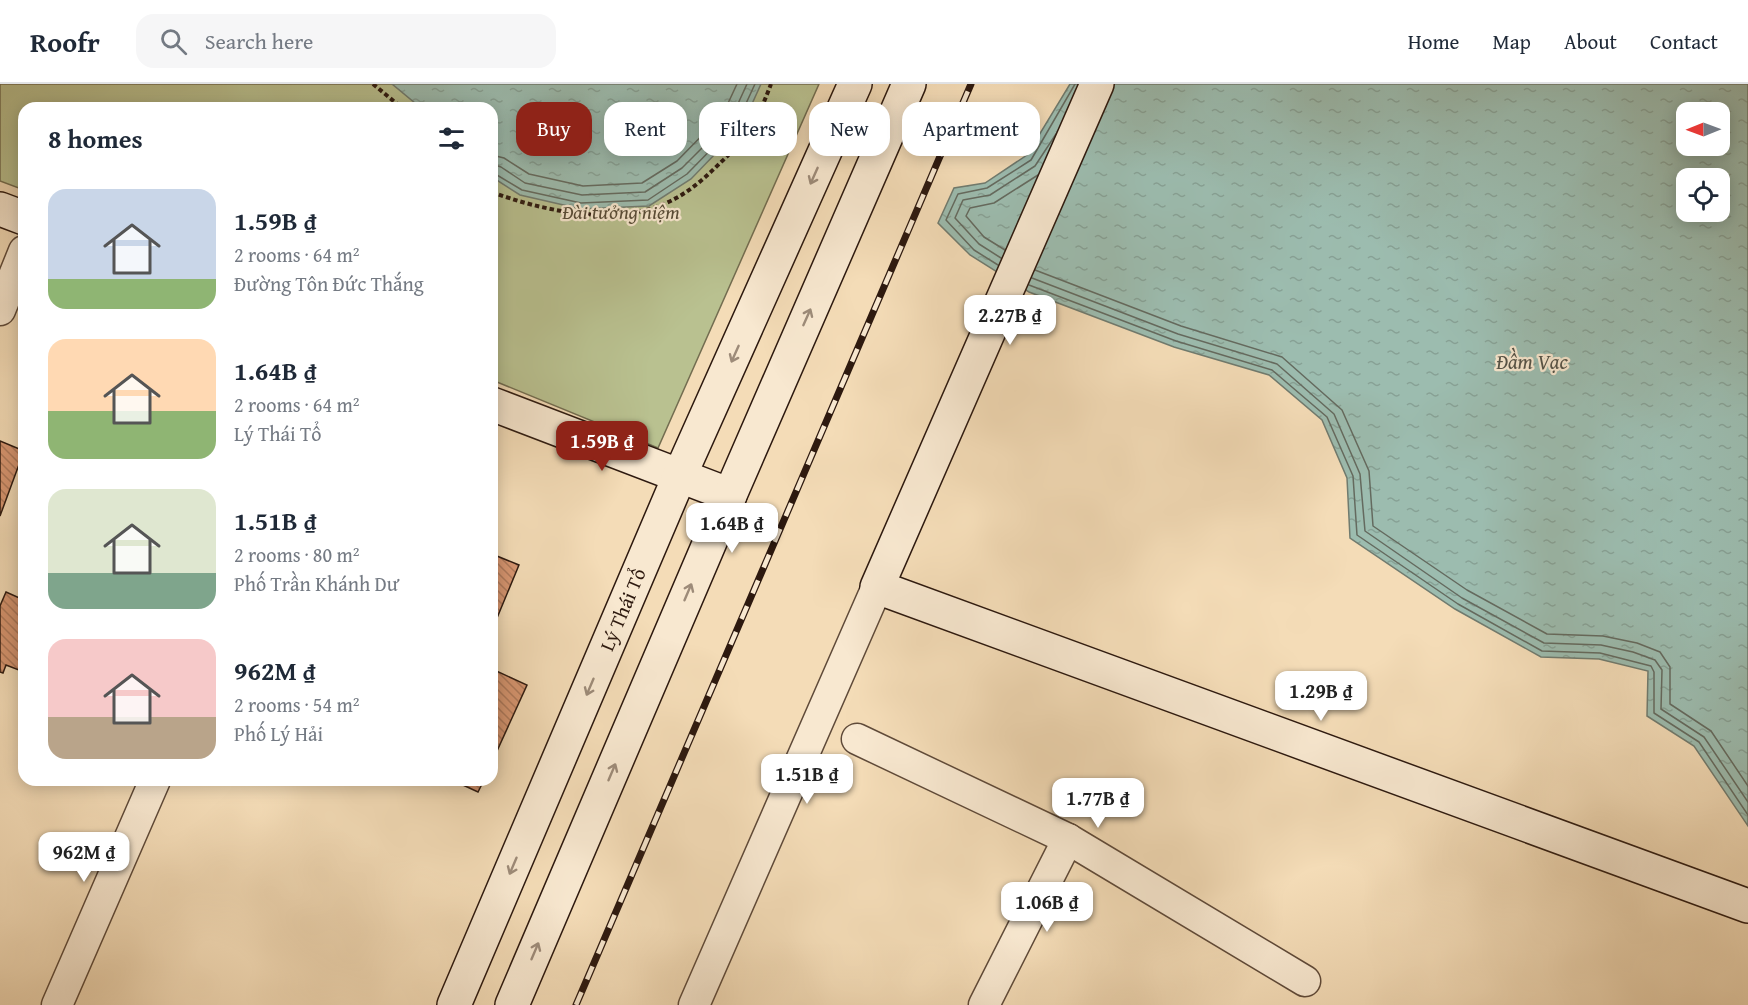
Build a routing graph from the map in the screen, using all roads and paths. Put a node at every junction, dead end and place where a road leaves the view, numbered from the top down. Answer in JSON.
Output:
{"nodes":[{"id":1,"x":373,"y":84,"type":"edge"},
{"id":2,"x":771,"y":84,"type":"edge"},
{"id":3,"x":855,"y":84,"type":"edge"},
{"id":4,"x":909,"y":84,"type":"edge"},
{"id":5,"x":1097,"y":84,"type":"edge"},
{"id":6,"x":395,"y":102,"type":"edge"},
{"id":7,"x":498,"y":194,"type":"edge"},
{"id":8,"x":0,"y":209,"type":"edge"},
{"id":9,"x":18,"y":216,"type":"edge"},
{"id":10,"x":18,"y":266,"type":"edge"},
{"id":11,"x":0,"y":310,"type":"edge"},
{"id":12,"x":498,"y":406,"type":"edge"},
{"id":13,"x":680,"y":475,"type":"junction"},
{"id":14,"x":730,"y":495,"type":"junction"},
{"id":15,"x":877,"y":587,"type":"junction"},
{"id":16,"x":857,"y":739,"type":"dead end"},
{"id":17,"x":151,"y":786,"type":"edge"},
{"id":18,"x":1068,"y":839,"type":"junction"},
{"id":19,"x":1748,"y":906,"type":"edge"},
{"id":20,"x":1305,"y":981,"type":"dead end"},
{"id":21,"x":57,"y":1005,"type":"edge"},
{"id":22,"x":454,"y":1005,"type":"edge"},
{"id":23,"x":512,"y":1005,"type":"edge"},
{"id":24,"x":694,"y":1005,"type":"edge"},
{"id":25,"x":984,"y":1005,"type":"edge"}],
"edges":[{"from":1,"to":6,"type":"path"},
{"from":2,"to":7,"type":"path"},
{"from":3,"to":13,"type":"main road","name":"Lý Thái Tổ","one_way":true},
{"from":14,"to":4,"type":"main road","one_way":true},
{"from":5,"to":15,"type":"main road"},
{"from":8,"to":9,"type":"main road"},
{"from":10,"to":11,"type":"street"},
{"from":12,"to":13,"type":"main road"},
{"from":13,"to":14,"type":"main road"},
{"from":13,"to":22,"type":"main road","name":"Lý Thái Tổ","one_way":true},
{"from":23,"to":14,"type":"main road","one_way":true},
{"from":15,"to":19,"type":"main road"},
{"from":15,"to":24,"type":"street"},
{"from":16,"to":18,"type":"street"},
{"from":17,"to":21,"type":"street"},
{"from":18,"to":20,"type":"street"},
{"from":18,"to":25,"type":"street"}]}
